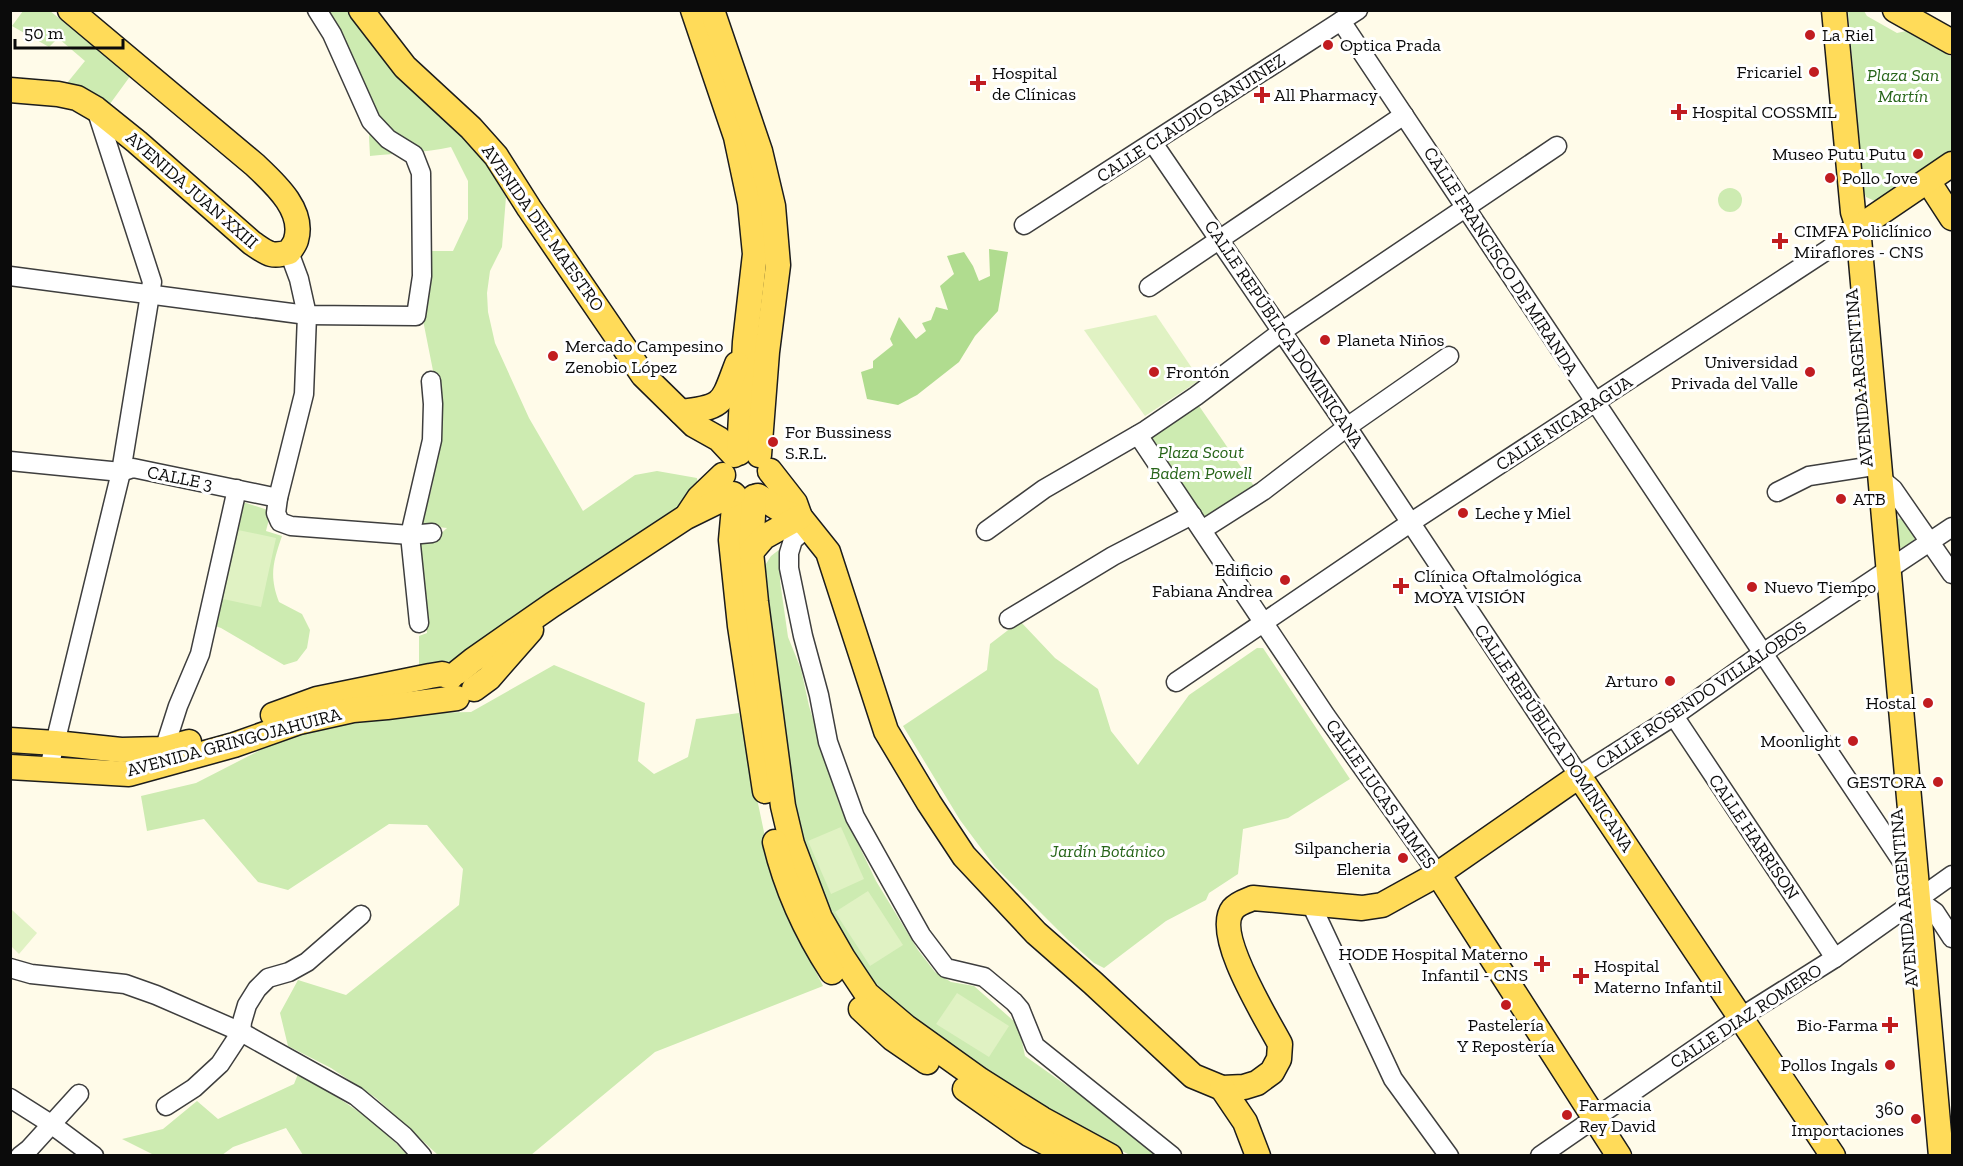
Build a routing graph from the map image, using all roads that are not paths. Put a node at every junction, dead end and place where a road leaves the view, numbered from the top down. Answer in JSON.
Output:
{"nodes":[{"id":1,"x":70,"y":10,"type":"edge"},
{"id":2,"x":317,"y":10,"type":"edge"},
{"id":3,"x":361,"y":10,"type":"edge"},
{"id":4,"x":693,"y":10,"type":"edge"},
{"id":5,"x":712,"y":10,"type":"edge"},
{"id":6,"x":1358,"y":10,"type":"edge"},
{"id":7,"x":1834,"y":10,"type":"edge"},
{"id":8,"x":1895,"y":10,"type":"edge"},
{"id":9,"x":1341,"y":21,"type":"junction"},
{"id":10,"x":1953,"y":42,"type":"edge"},
{"id":11,"x":10,"y":90,"type":"edge"},
{"id":12,"x":96,"y":109,"type":"junction"},
{"id":13,"x":1404,"y":115,"type":"junction"},
{"id":14,"x":1153,"y":143,"type":"junction"},
{"id":15,"x":1557,"y":146,"type":"dead end"},
{"id":16,"x":1953,"y":164,"type":"edge"},
{"id":17,"x":1928,"y":181,"type":"junction"},
{"id":18,"x":1466,"y":207,"type":"junction"},
{"id":19,"x":1953,"y":218,"type":"edge"},
{"id":20,"x":1024,"y":225,"type":"dead end"},
{"id":21,"x":1852,"y":225,"type":"junction"},
{"id":22,"x":1219,"y":239,"type":"junction"},
{"id":23,"x":288,"y":252,"type":"junction"},
{"id":24,"x":10,"y":276,"type":"edge"},
{"id":25,"x":1149,"y":287,"type":"dead end"},
{"id":26,"x":150,"y":295,"type":"junction"},
{"id":27,"x":307,"y":315,"type":"junction"},
{"id":28,"x":1281,"y":332,"type":"junction"},
{"id":29,"x":746,"y":342,"type":"junction"},
{"id":30,"x":1449,"y":356,"type":"dead end"},
{"id":31,"x":431,"y":381,"type":"dead end"},
{"id":32,"x":1594,"y":403,"type":"junction"},
{"id":33,"x":688,"y":418,"type":"junction"},
{"id":34,"x":1347,"y":427,"type":"junction"},
{"id":35,"x":1138,"y":435,"type":"junction"},
{"id":36,"x":10,"y":460,"type":"edge"},
{"id":37,"x":121,"y":472,"type":"junction"},
{"id":38,"x":1874,"y":473,"type":"junction"},
{"id":39,"x":743,"y":476,"type":"junction"},
{"id":40,"x":237,"y":489,"type":"junction"},
{"id":41,"x":1777,"y":492,"type":"dead end"},
{"id":42,"x":278,"y":498,"type":"junction"},
{"id":43,"x":1192,"y":515,"type":"junction"},
{"id":44,"x":686,"y":518,"type":"junction"},
{"id":45,"x":804,"y":522,"type":"junction"},
{"id":46,"x":1410,"y":523,"type":"junction"},
{"id":47,"x":1953,"y":527,"type":"edge"},
{"id":48,"x":1202,"y":530,"type":"junction"},
{"id":49,"x":986,"y":531,"type":"dead end"},
{"id":50,"x":432,"y":533,"type":"dead end"},
{"id":51,"x":410,"y":535,"type":"junction"},
{"id":52,"x":1931,"y":541,"type":"junction"},
{"id":53,"x":741,"y":546,"type":"junction"},
{"id":54,"x":1882,"y":573,"type":"junction"},
{"id":55,"x":1953,"y":574,"type":"edge"},
{"id":56,"x":1009,"y":619,"type":"dead end"},
{"id":57,"x":1265,"y":622,"type":"junction"},
{"id":58,"x":419,"y":623,"type":"dead end"},
{"id":59,"x":1762,"y":653,"type":"junction"},
{"id":60,"x":1176,"y":681,"type":"dead end"},
{"id":61,"x":1674,"y":716,"type":"junction"},
{"id":62,"x":10,"y":740,"type":"edge"},
{"id":63,"x":55,"y":742,"type":"junction"},
{"id":64,"x":162,"y":758,"type":"junction"},
{"id":65,"x":10,"y":766,"type":"edge"},
{"id":66,"x":49,"y":768,"type":"junction"},
{"id":67,"x":1579,"y":776,"type":"junction"},
{"id":68,"x":1908,"y":859,"type":"junction"},
{"id":69,"x":1438,"y":874,"type":"junction"},
{"id":70,"x":1953,"y":875,"type":"edge"},
{"id":71,"x":1311,"y":904,"type":"junction"},
{"id":72,"x":1912,"y":905,"type":"junction"},
{"id":73,"x":361,"y":915,"type":"dead end"},
{"id":74,"x":1953,"y":938,"type":"edge"},
{"id":75,"x":1834,"y":958,"type":"junction"},
{"id":76,"x":10,"y":968,"type":"edge"},
{"id":77,"x":1741,"y":1017,"type":"junction"},
{"id":78,"x":1271,"y":1026,"type":"junction"},
{"id":79,"x":241,"y":1032,"type":"junction"},
{"id":80,"x":1173,"y":1057,"type":"junction"},
{"id":81,"x":1257,"y":1083,"type":"junction"},
{"id":82,"x":1222,"y":1088,"type":"junction"},
{"id":83,"x":80,"y":1094,"type":"dead end"},
{"id":84,"x":1929,"y":1095,"type":"junction"},
{"id":85,"x":10,"y":1098,"type":"edge"},
{"id":86,"x":166,"y":1106,"type":"dead end"},
{"id":87,"x":1594,"y":1118,"type":"junction"},
{"id":88,"x":1245,"y":1122,"type":"junction"},
{"id":89,"x":51,"y":1124,"type":"junction"},
{"id":90,"x":20,"y":1155,"type":"edge"},
{"id":91,"x":94,"y":1155,"type":"edge"},
{"id":92,"x":422,"y":1155,"type":"edge"},
{"id":93,"x":1072,"y":1155,"type":"edge"},
{"id":94,"x":1110,"y":1155,"type":"edge"},
{"id":95,"x":1172,"y":1155,"type":"edge"},
{"id":96,"x":1258,"y":1155,"type":"edge"},
{"id":97,"x":1449,"y":1155,"type":"edge"},
{"id":98,"x":1540,"y":1155,"type":"edge"},
{"id":99,"x":1619,"y":1155,"type":"edge"},
{"id":100,"x":1833,"y":1155,"type":"edge"},
{"id":101,"x":1927,"y":1155,"type":"edge"},
{"id":102,"x":1941,"y":1155,"type":"edge"}],
"edges":[{"from":1,"to":23,"type":"main road"},
{"from":2,"to":27,"type":"street"},
{"from":3,"to":33,"type":"main road","name":"AVENIDA DEL MAESTRO"},
{"from":4,"to":29,"type":"main road"},
{"from":5,"to":39,"type":"main road"},
{"from":6,"to":9,"type":"street","name":"CALLE CLAUDIO SANJINEZ"},
{"from":7,"to":21,"type":"main road","name":"AVENIDA ARGENTINA"},
{"from":8,"to":10,"type":"main road"},
{"from":9,"to":13,"type":"street","name":"CALLE FRANCISCO DE MIRANDA"},
{"from":9,"to":14,"type":"street","name":"CALLE CLAUDIO SANJINEZ"},
{"from":11,"to":12,"type":"main road","name":"AVENIDA JUAN XXIII"},
{"from":12,"to":23,"type":"main road","name":"AVENIDA JUAN XXIII"},
{"from":12,"to":26,"type":"street"},
{"from":13,"to":18,"type":"street","name":"CALLE FRANCISCO DE MIRANDA"},
{"from":13,"to":22,"type":"street"},
{"from":14,"to":20,"type":"street","name":"CALLE CLAUDIO SANJINEZ"},
{"from":14,"to":22,"type":"street","name":"CALLE REPÚBLICA DOMINICANA"},
{"from":15,"to":18,"type":"street"},
{"from":16,"to":17,"type":"main road","name":"CALLE NICARAGUA"},
{"from":17,"to":19,"type":"main road"},
{"from":17,"to":21,"type":"main road","name":"CALLE NICARAGUA"},
{"from":18,"to":28,"type":"street"},
{"from":18,"to":32,"type":"street","name":"CALLE FRANCISCO DE MIRANDA"},
{"from":21,"to":32,"type":"street","name":"CALLE NICARAGUA"},
{"from":21,"to":38,"type":"main road","name":"AVENIDA ARGENTINA"},
{"from":22,"to":25,"type":"street"},
{"from":22,"to":28,"type":"street","name":"CALLE REPÚBLICA DOMINICANA"},
{"from":23,"to":27,"type":"street"},
{"from":24,"to":26,"type":"street"},
{"from":26,"to":27,"type":"street"},
{"from":26,"to":37,"type":"street"},
{"from":27,"to":42,"type":"street"},
{"from":28,"to":34,"type":"street","name":"CALLE REPÚBLICA DOMINICANA"},
{"from":28,"to":35,"type":"street"},
{"from":29,"to":33,"type":"main road"},
{"from":29,"to":39,"type":"main road"},
{"from":30,"to":34,"type":"street"},
{"from":31,"to":51,"type":"street"},
{"from":32,"to":46,"type":"street","name":"CALLE NICARAGUA"},
{"from":32,"to":59,"type":"street","name":"CALLE FRANCISCO DE MIRANDA"},
{"from":33,"to":39,"type":"main road","name":"AVENIDA DEL MAESTRO"},
{"from":34,"to":46,"type":"street","name":"CALLE REPÚBLICA DOMINICANA"},
{"from":34,"to":48,"type":"street"},
{"from":35,"to":43,"type":"street","name":"CALLE LUCAS JAIMES"},
{"from":35,"to":49,"type":"street"},
{"from":36,"to":37,"type":"street","name":"CALLE 3"},
{"from":37,"to":40,"type":"street","name":"CALLE 3"},
{"from":37,"to":63,"type":"street"},
{"from":38,"to":41,"type":"street"},
{"from":38,"to":52,"type":"street"},
{"from":38,"to":54,"type":"main road","name":"AVENIDA ARGENTINA"},
{"from":39,"to":44,"type":"main road","name":"AVENIDA GRINGOJAHUIRA"},
{"from":39,"to":45,"type":"main road"},
{"from":39,"to":53,"type":"main road"},
{"from":40,"to":42,"type":"street","name":"CALLE 3"},
{"from":40,"to":64,"type":"street"},
{"from":42,"to":51,"type":"street"},
{"from":43,"to":48,"type":"street","name":"CALLE LUCAS JAIMES"},
{"from":43,"to":56,"type":"street"},
{"from":44,"to":53,"type":"main road"},
{"from":44,"to":64,"type":"main road","name":"AVENIDA GRINGOJAHUIRA"},
{"from":45,"to":53,"type":"main road"},
{"from":45,"to":80,"type":"main road"},
{"from":45,"to":95,"type":"street"},
{"from":46,"to":57,"type":"street","name":"CALLE NICARAGUA"},
{"from":46,"to":67,"type":"street","name":"CALLE REPÚBLICA DOMINICANA"},
{"from":47,"to":52,"type":"street","name":"CALLE ROSENDO VILLALOBOS"},
{"from":48,"to":57,"type":"street","name":"CALLE LUCAS JAIMES"},
{"from":50,"to":51,"type":"street"},
{"from":51,"to":58,"type":"street"},
{"from":52,"to":54,"type":"street","name":"CALLE ROSENDO VILLALOBOS"},
{"from":52,"to":55,"type":"street"},
{"from":53,"to":93,"type":"main road"},
{"from":53,"to":94,"type":"main road"},
{"from":54,"to":59,"type":"street","name":"CALLE ROSENDO VILLALOBOS"},
{"from":54,"to":68,"type":"main road","name":"AVENIDA ARGENTINA"},
{"from":57,"to":60,"type":"street","name":"CALLE NICARAGUA"},
{"from":57,"to":69,"type":"street","name":"CALLE LUCAS JAIMES"},
{"from":59,"to":61,"type":"street","name":"CALLE ROSENDO VILLALOBOS"},
{"from":59,"to":68,"type":"street","name":"CALLE FRANCISCO DE MIRANDA"},
{"from":61,"to":67,"type":"street","name":"CALLE ROSENDO VILLALOBOS"},
{"from":61,"to":75,"type":"street","name":"CALLE HARRISON"},
{"from":62,"to":63,"type":"main road","name":"AVENIDA GRINGOJAHUIRA"},
{"from":63,"to":64,"type":"main road","name":"AVENIDA GRINGOJAHUIRA"},
{"from":63,"to":66,"type":"street"},
{"from":64,"to":66,"type":"main road","name":"AVENIDA GRINGOJAHUIRA"},
{"from":65,"to":66,"type":"main road","name":"AVENIDA GRINGOJAHUIRA"},
{"from":67,"to":69,"type":"main road","name":"CALLE ROSENDO VILLALOBOS"},
{"from":67,"to":77,"type":"main road","name":"CALLE REPÚBLICA DOMINICANA"},
{"from":68,"to":72,"type":"main road","name":"AVENIDA ARGENTINA"},
{"from":69,"to":71,"type":"main road","name":"CALLE ROSENDO VILLALOBOS"},
{"from":69,"to":87,"type":"main road","name":"CALLE LUCAS JAIMES"},
{"from":70,"to":72,"type":"street","name":"CALLE DIAZ ROMERO"},
{"from":71,"to":78,"type":"main road","name":"CALLE ROSENDO VILLALOBOS"},
{"from":71,"to":97,"type":"street"},
{"from":72,"to":74,"type":"street"},
{"from":72,"to":75,"type":"street","name":"CALLE DIAZ ROMERO"},
{"from":72,"to":84,"type":"main road","name":"AVENIDA ARGENTINA"},
{"from":73,"to":79,"type":"street"},
{"from":75,"to":77,"type":"street","name":"CALLE DIAZ ROMERO"},
{"from":76,"to":79,"type":"street"},
{"from":77,"to":87,"type":"street","name":"CALLE DIAZ ROMERO"},
{"from":77,"to":100,"type":"main road","name":"CALLE REPÚBLICA DOMINICANA"},
{"from":78,"to":80,"type":"main road"},
{"from":78,"to":81,"type":"main road","name":"CALLE ROSENDO VILLALOBOS"},
{"from":79,"to":86,"type":"street"},
{"from":79,"to":92,"type":"street"},
{"from":80,"to":82,"type":"main road"},
{"from":81,"to":82,"type":"main road"},
{"from":81,"to":88,"type":"main road"},
{"from":82,"to":88,"type":"main road"},
{"from":83,"to":89,"type":"street"},
{"from":84,"to":101,"type":"main road","name":"AVENIDA ARGENTINA"},
{"from":84,"to":102,"type":"main road","name":"AVENIDA ARGENTINA"},
{"from":85,"to":89,"type":"street"},
{"from":87,"to":98,"type":"street","name":"CALLE DIAZ ROMERO"},
{"from":87,"to":99,"type":"main road","name":"CALLE LUCAS JAIMES"},
{"from":88,"to":96,"type":"main road"},
{"from":89,"to":90,"type":"street"},
{"from":89,"to":91,"type":"street"}]}
